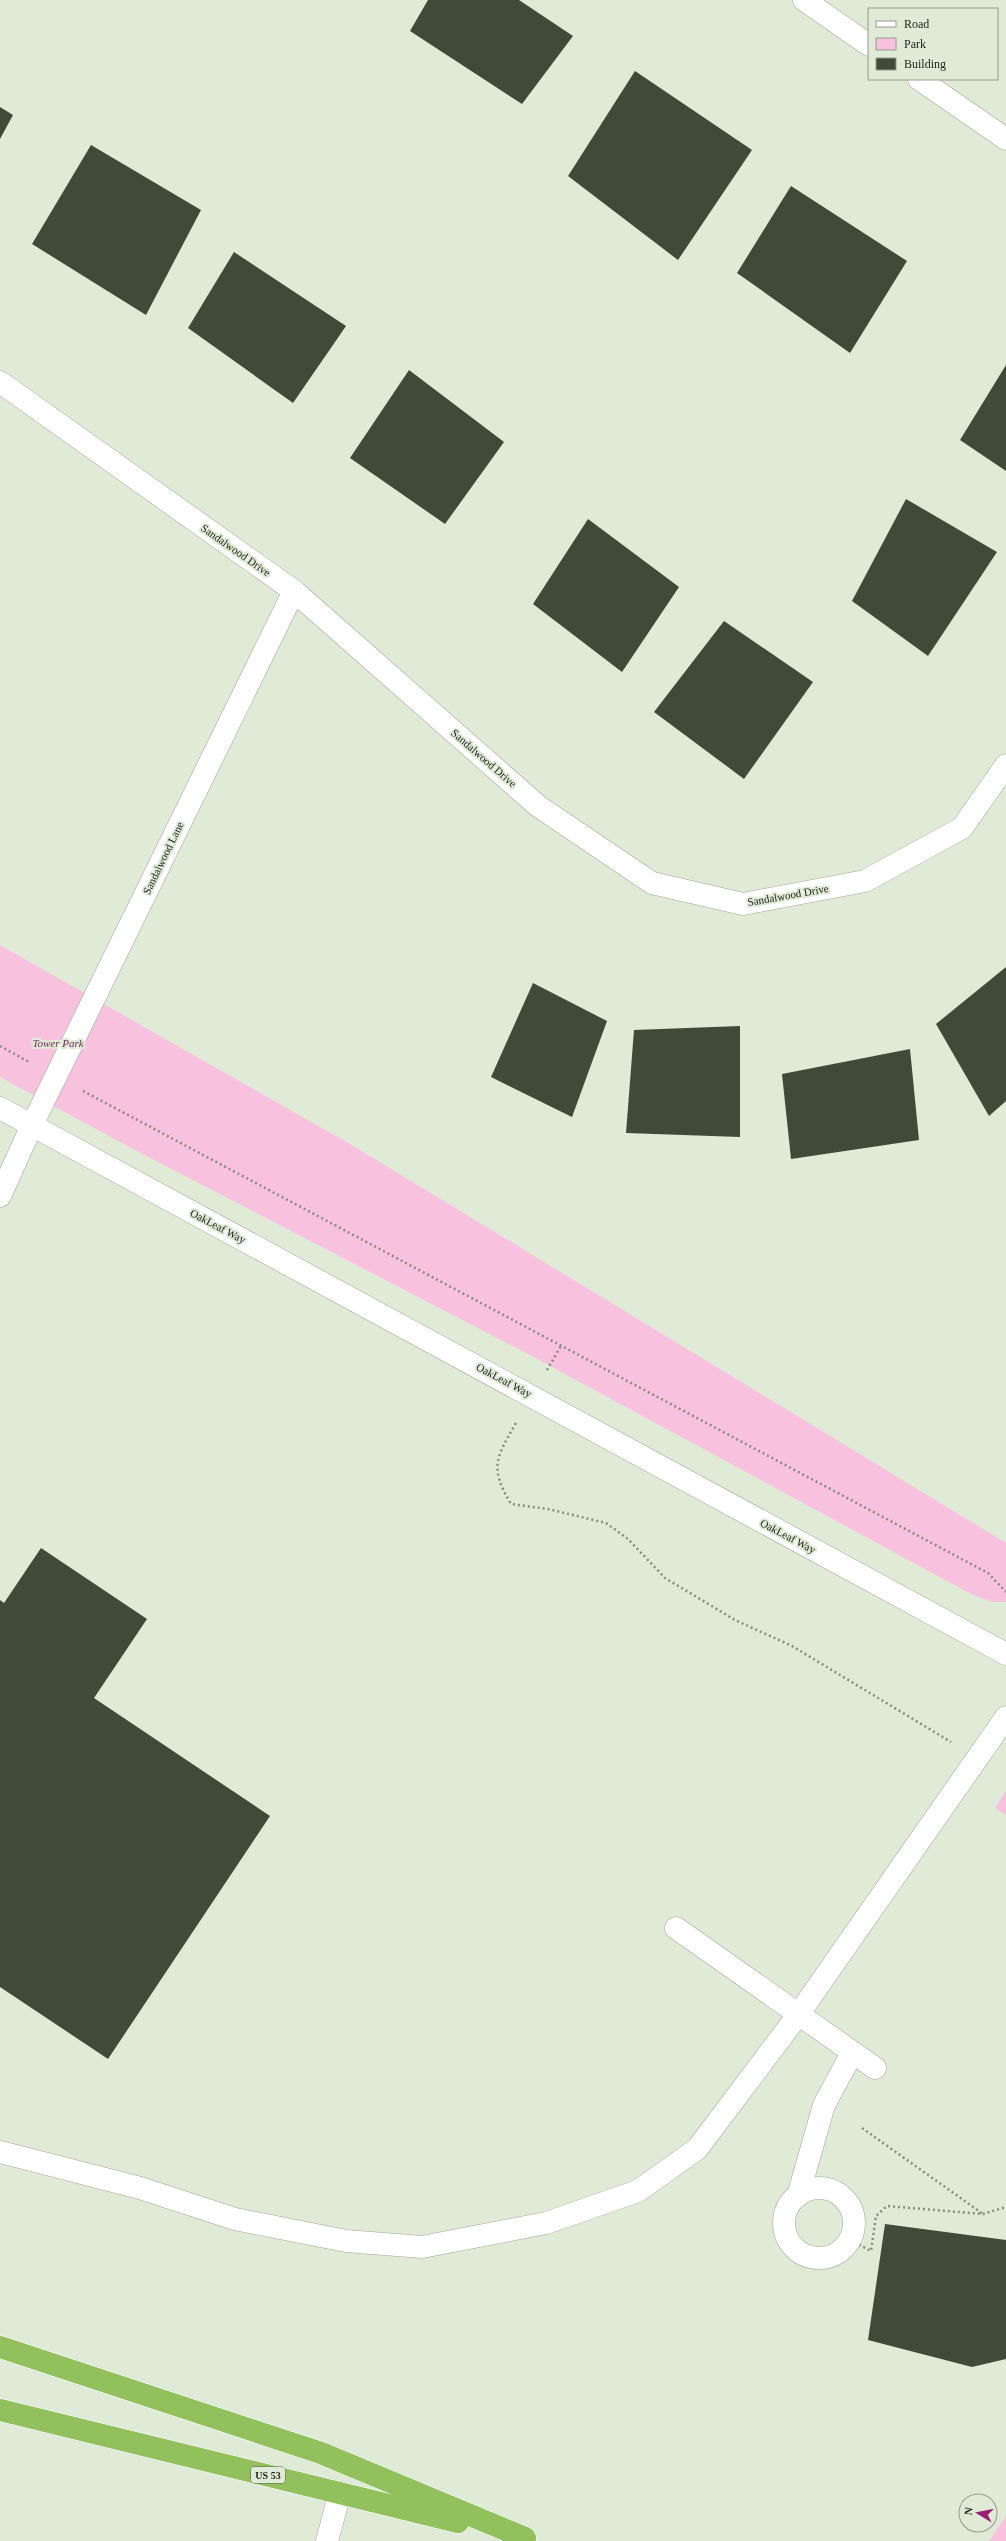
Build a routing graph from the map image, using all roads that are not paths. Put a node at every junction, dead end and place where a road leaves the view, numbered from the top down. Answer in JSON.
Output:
{"nodes":[{"id":1,"x":804,"y":0,"type":"edge"},
{"id":2,"x":868,"y":44,"type":"edge"},
{"id":3,"x":920,"y":80,"type":"edge"},
{"id":4,"x":1006,"y":139,"type":"edge"},
{"id":5,"x":0,"y":382,"type":"edge"},
{"id":6,"x":294,"y":591,"type":"junction"},
{"id":7,"x":1006,"y":765,"type":"edge"},
{"id":8,"x":0,"y":1108,"type":"edge"},
{"id":9,"x":32,"y":1125,"type":"junction"},
{"id":10,"x":0,"y":1196,"type":"edge"},
{"id":11,"x":1006,"y":1654,"type":"edge"},
{"id":12,"x":1006,"y":1716,"type":"edge"},
{"id":13,"x":676,"y":1928,"type":"dead end"},
{"id":14,"x":798,"y":2015,"type":"junction"},
{"id":15,"x":852,"y":2053,"type":"junction"},
{"id":16,"x":875,"y":2068,"type":"dead end"},
{"id":17,"x":0,"y":2152,"type":"edge"},
{"id":18,"x":798,"y":2196,"type":"junction"},
{"id":19,"x":0,"y":2346,"type":"edge"},
{"id":20,"x":0,"y":2410,"type":"edge"},
{"id":21,"x":340,"y":2493,"type":"junction"},
{"id":22,"x":531,"y":2539,"type":"edge"},
{"id":23,"x":327,"y":2541,"type":"edge"}],
"edges":[{"from":1,"to":2,"type":"street"},
{"from":3,"to":4,"type":"street"},
{"from":5,"to":6,"type":"street","name":"Sandalwood Drive"},
{"from":6,"to":7,"type":"street","name":"Sandalwood Drive"},
{"from":6,"to":9,"type":"street","name":"Sandalwood Lane"},
{"from":8,"to":9,"type":"street","name":"OakLeaf Way"},
{"from":9,"to":10,"type":"street","name":"Sandalwood Lane"},
{"from":9,"to":11,"type":"street","name":"OakLeaf Way"},
{"from":12,"to":14,"type":"street"},
{"from":13,"to":14,"type":"street"},
{"from":14,"to":15,"type":"street"},
{"from":14,"to":17,"type":"street"},
{"from":15,"to":16,"type":"street"},
{"from":15,"to":18,"type":"street"},
{"from":18,"to":18,"type":"street"},
{"from":19,"to":22,"type":"highway"},
{"from":20,"to":21,"type":"highway","number":"US 53"},
{"from":21,"to":22,"type":"highway","number":"US 53"},
{"from":21,"to":23,"type":"street"}]}
